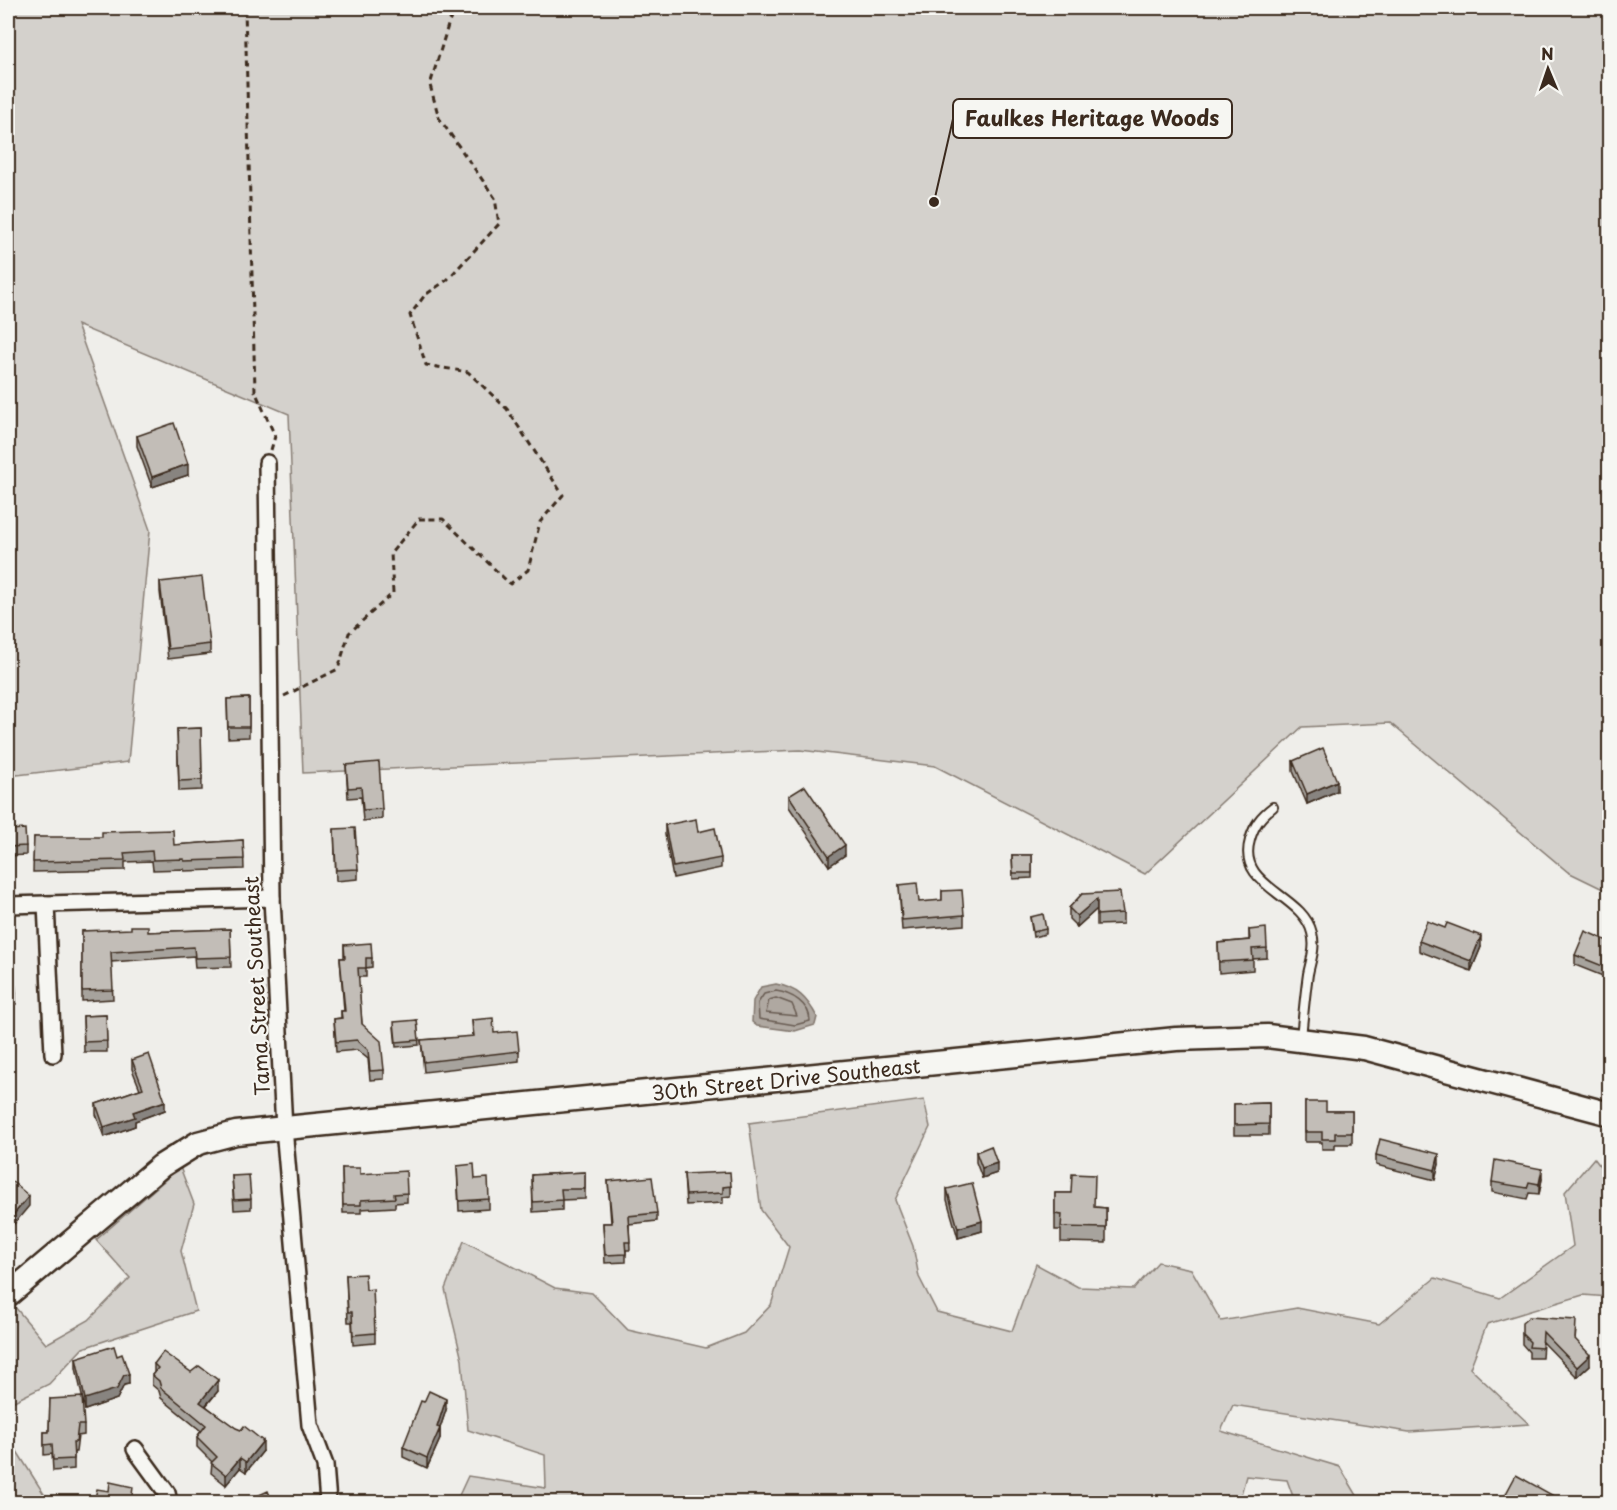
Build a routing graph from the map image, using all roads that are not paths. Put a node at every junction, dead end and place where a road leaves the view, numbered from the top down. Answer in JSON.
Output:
{"nodes":[{"id":1,"x":267,"y":463,"type":"road end"},
{"id":2,"x":1273,"y":807,"type":"dead end"},
{"id":3,"x":272,"y":898,"type":"junction"},
{"id":4,"x":46,"y":904,"type":"junction"},
{"id":5,"x":8,"y":905,"type":"edge"},
{"id":6,"x":1301,"y":1039,"type":"junction"},
{"id":7,"x":53,"y":1054,"type":"dead end"},
{"id":8,"x":1610,"y":1114,"type":"edge"},
{"id":9,"x":284,"y":1128,"type":"junction"},
{"id":10,"x":8,"y":1295,"type":"edge"},
{"id":11,"x":135,"y":1449,"type":"dead end"},
{"id":12,"x":169,"y":1503,"type":"edge"},
{"id":13,"x":328,"y":1503,"type":"edge"}],
"edges":[{"from":1,"to":3,"type":"street","name":"Tama Street Southeast"},
{"from":2,"to":6,"type":"lane"},
{"from":3,"to":4,"type":"street"},
{"from":3,"to":9,"type":"street","name":"Tama Street Southeast"},
{"from":4,"to":5,"type":"street"},
{"from":4,"to":7,"type":"street"},
{"from":6,"to":8,"type":"main road","name":"30th Street Drive Southeast"},
{"from":6,"to":9,"type":"main road","name":"30th Street Drive Southeast"},
{"from":9,"to":10,"type":"main road","name":"30th Street Drive Southeast"},
{"from":9,"to":13,"type":"street","name":"Tama Street Southeast"},
{"from":11,"to":12,"type":"street"}]}
